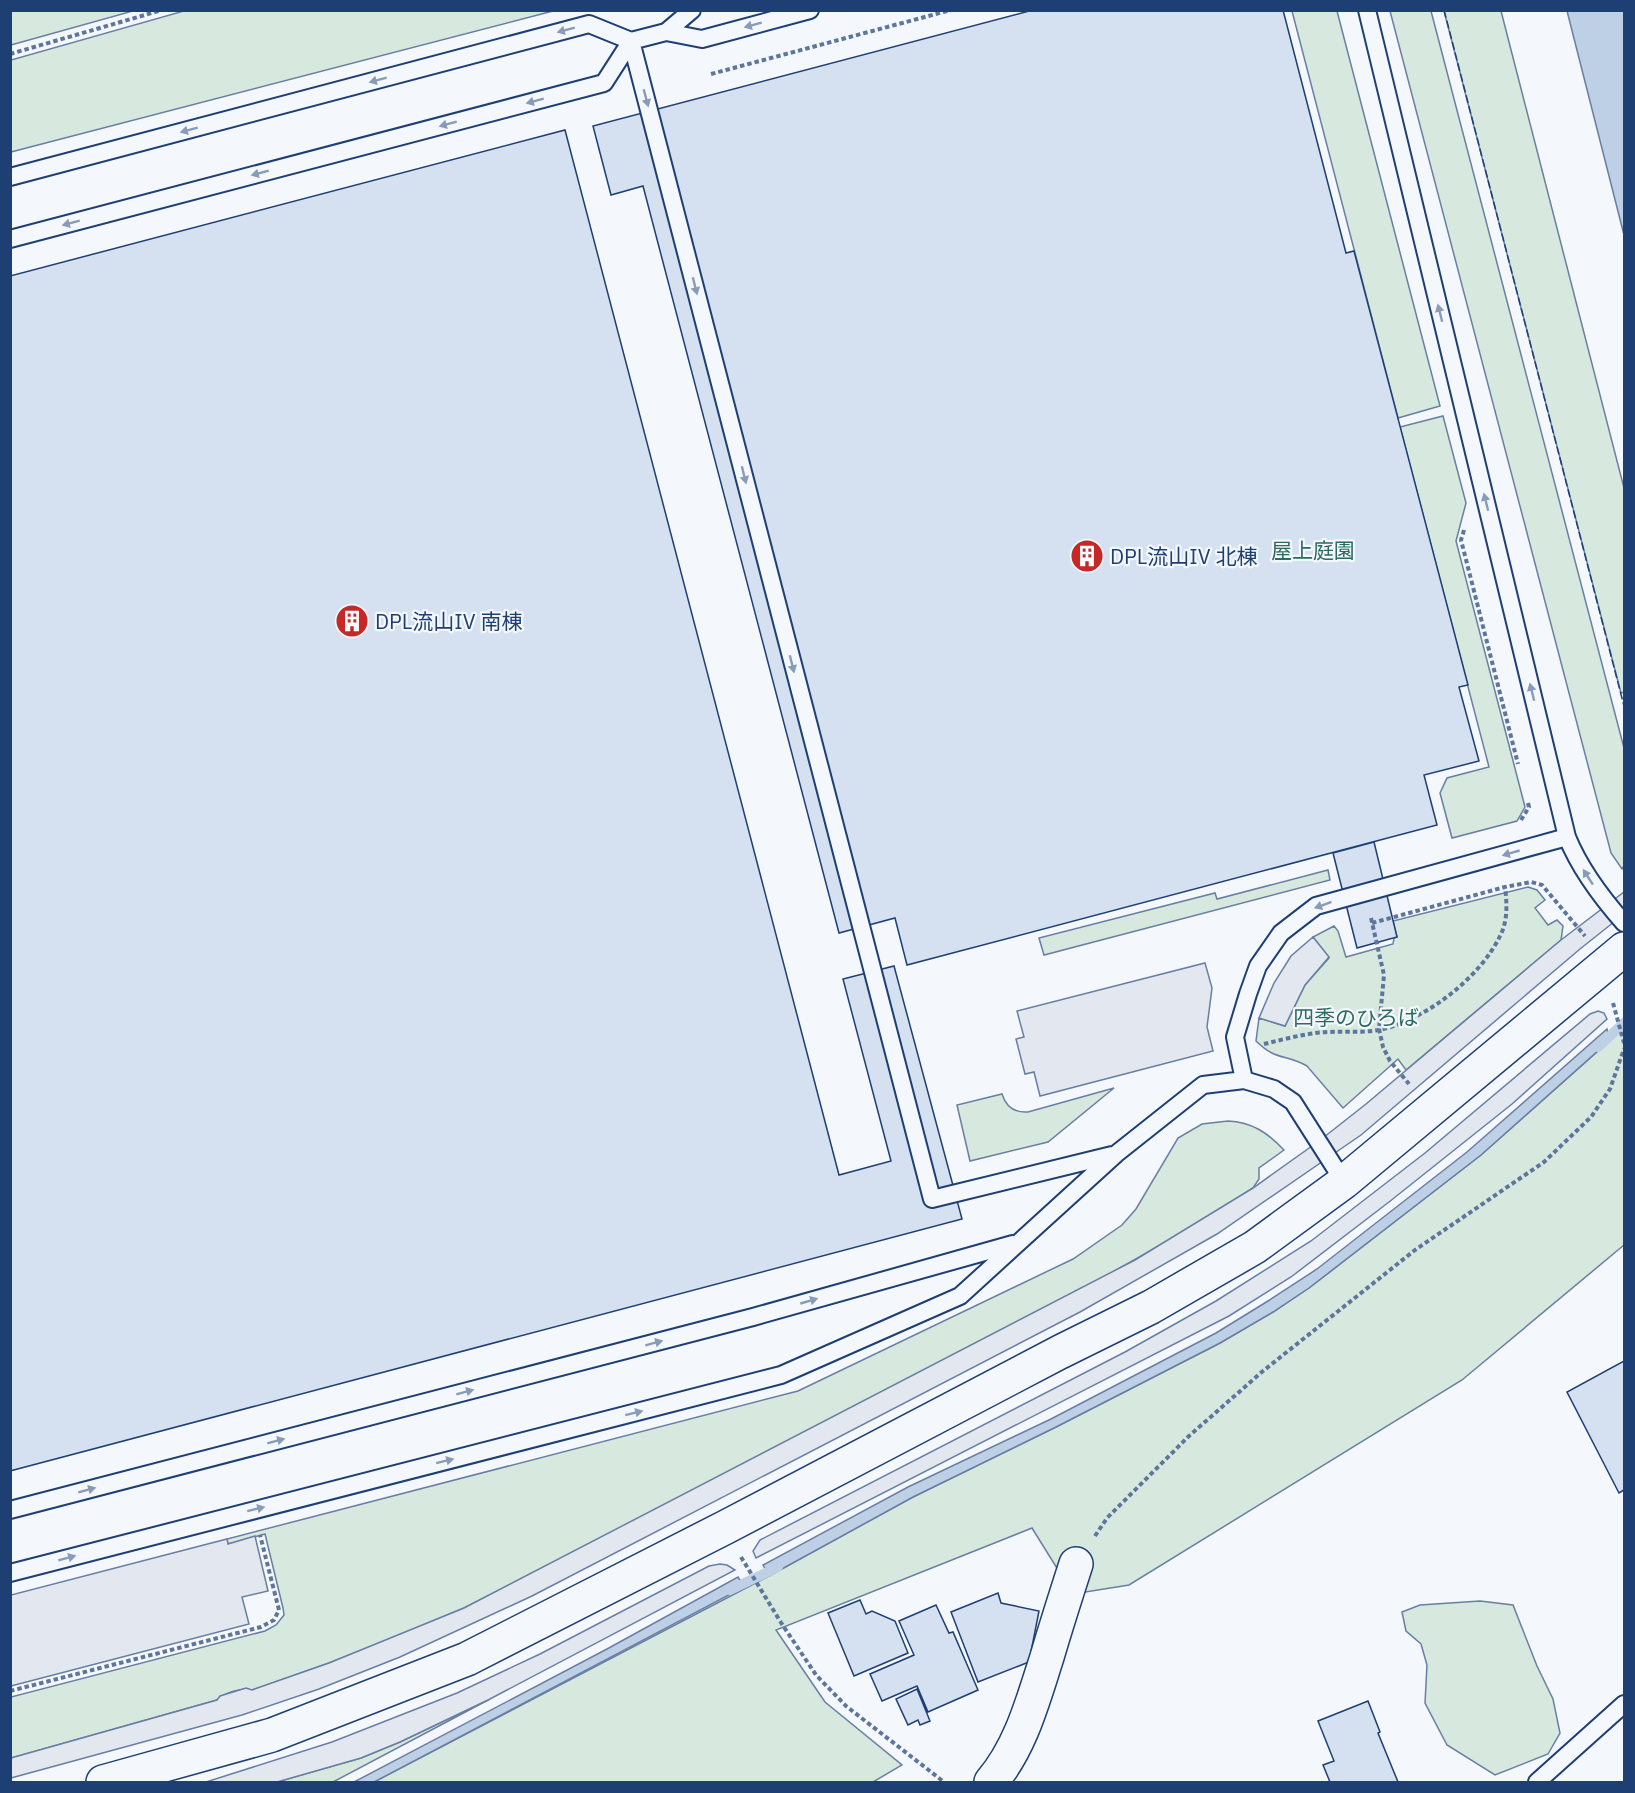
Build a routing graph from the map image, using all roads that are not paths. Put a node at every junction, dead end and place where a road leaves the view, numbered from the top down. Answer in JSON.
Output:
{"nodes":[{"id":1,"x":692,"y":10,"type":"edge"},
{"id":2,"x":810,"y":10,"type":"edge"},
{"id":3,"x":1367,"y":10,"type":"edge"},
{"id":4,"x":666,"y":32,"type":"junction"},
{"id":5,"x":631,"y":41,"type":"junction"},
{"id":6,"x":10,"y":177,"type":"edge"},
{"id":7,"x":10,"y":239,"type":"edge"},
{"id":8,"x":1567,"y":837,"type":"junction"},
{"id":9,"x":1624,"y":923,"type":"edge"},
{"id":10,"x":1624,"y":949,"type":"edge"},
{"id":11,"x":1244,"y":1080,"type":"junction"},
{"id":12,"x":1116,"y":1154,"type":"junction"},
{"id":13,"x":1344,"y":1182,"type":"junction"},
{"id":14,"x":1016,"y":1244,"type":"junction"},
{"id":15,"x":10,"y":1510,"type":"edge"},
{"id":16,"x":1076,"y":1564,"type":"road end"},
{"id":17,"x":10,"y":1573,"type":"edge"},
{"id":18,"x":1624,"y":1704,"type":"edge"},
{"id":19,"x":178,"y":1773,"type":"edge"},
{"id":20,"x":103,"y":1782,"type":"edge"},
{"id":21,"x":991,"y":1782,"type":"edge"},
{"id":22,"x":1537,"y":1782,"type":"edge"}],
"edges":[{"from":1,"to":4,"type":"lane"},
{"from":2,"to":4,"type":"lane","one_way":true},
{"from":8,"to":3,"type":"lane","one_way":true},
{"from":4,"to":5,"type":"lane"},
{"from":5,"to":6,"type":"lane","one_way":true},
{"from":5,"to":7,"type":"lane","one_way":true},
{"from":5,"to":12,"type":"lane","one_way":true},
{"from":9,"to":8,"type":"lane","one_way":true},
{"from":8,"to":11,"type":"lane","one_way":true},
{"from":10,"to":13,"type":"street"},
{"from":11,"to":12,"type":"lane"},
{"from":11,"to":13,"type":"lane"},
{"from":12,"to":14,"type":"lane"},
{"from":13,"to":19,"type":"street"},
{"from":15,"to":14,"type":"lane","one_way":true},
{"from":17,"to":14,"type":"lane","one_way":true},
{"from":16,"to":21,"type":"street"},
{"from":18,"to":22,"type":"lane"},
{"from":19,"to":20,"type":"street"}]}
